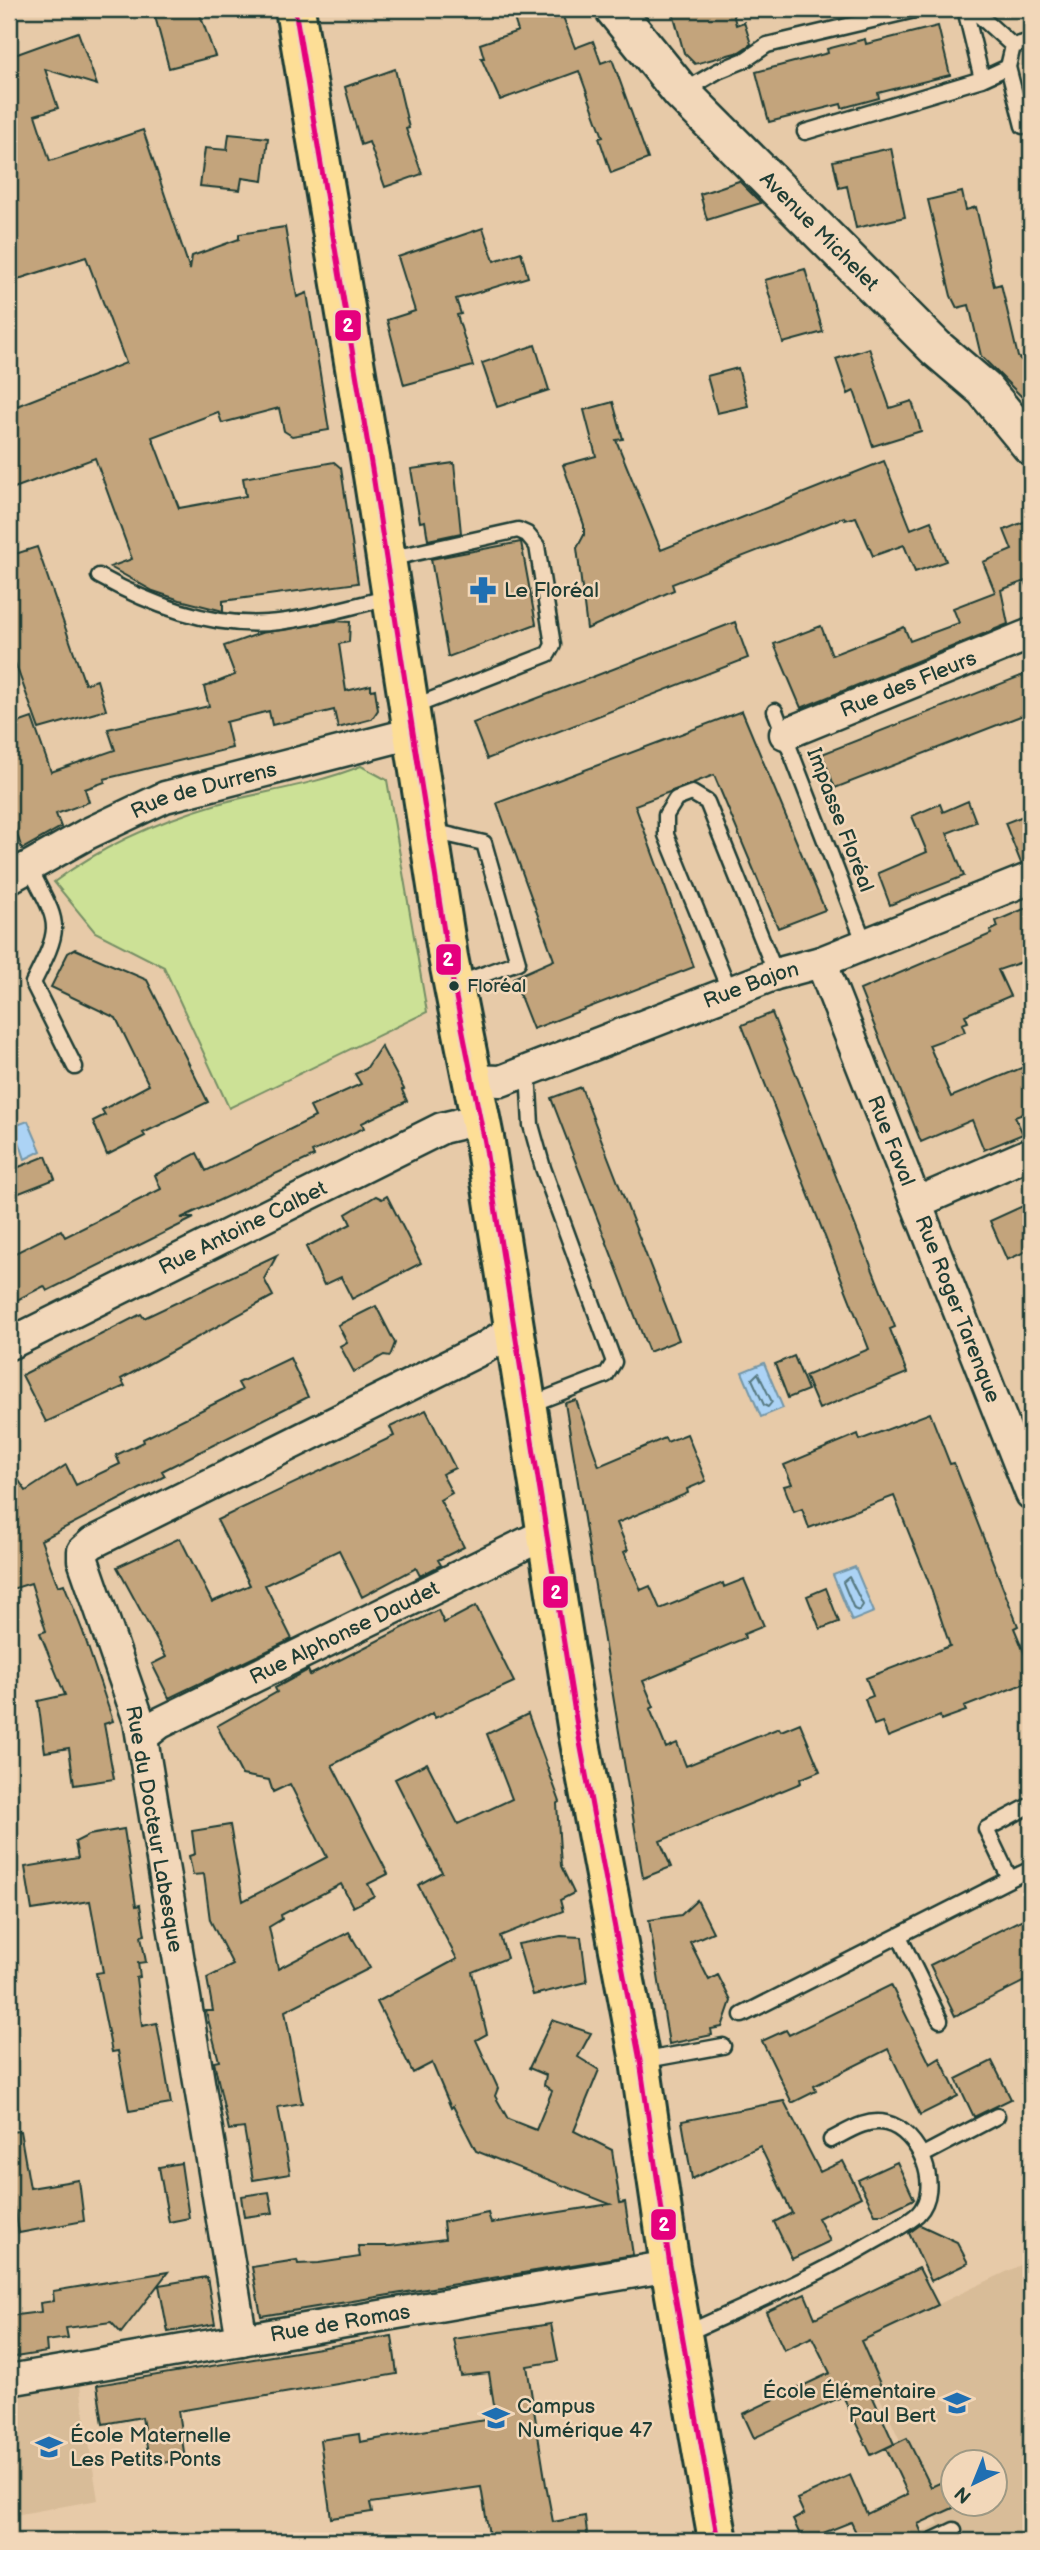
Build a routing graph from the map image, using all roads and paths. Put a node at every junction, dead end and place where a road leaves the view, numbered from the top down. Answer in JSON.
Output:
{"nodes":[{"id":1,"x":295,"y":9,"type":"edge"},
{"id":2,"x":919,"y":9,"type":"edge"},
{"id":3,"x":965,"y":9,"type":"edge"},
{"id":4,"x":972,"y":9,"type":"edge"},
{"id":5,"x":614,"y":10,"type":"edge"},
{"id":6,"x":1031,"y":41,"type":"edge"},
{"id":7,"x":1013,"y":46,"type":"junction"},
{"id":8,"x":1007,"y":67,"type":"junction"},
{"id":9,"x":982,"y":79,"type":"junction"},
{"id":10,"x":681,"y":92,"type":"junction"},
{"id":11,"x":1031,"y":124,"type":"edge"},
{"id":12,"x":805,"y":132,"type":"dead end"},
{"id":13,"x":1031,"y":446,"type":"edge"},
{"id":14,"x":386,"y":559,"type":"junction"},
{"id":15,"x":99,"y":576,"type":"dead end"},
{"id":16,"x":392,"y":597,"type":"junction"},
{"id":17,"x":1031,"y":634,"type":"edge"},
{"id":18,"x":411,"y":721,"type":"junction"},
{"id":19,"x":780,"y":723,"type":"joint"},
{"id":20,"x":428,"y":830,"type":"junction"},
{"id":21,"x":19,"y":872,"type":"edge"},
{"id":22,"x":1031,"y":878,"type":"edge"},
{"id":23,"x":865,"y":944,"type":"junction"},
{"id":24,"x":821,"y":962,"type":"junction"},
{"id":25,"x":776,"y":974,"type":"junction"},
{"id":26,"x":453,"y":986,"type":"junction"},
{"id":27,"x":730,"y":992,"type":"junction"},
{"id":28,"x":75,"y":1066,"type":"dead end"},
{"id":29,"x":528,"y":1071,"type":"junction"},
{"id":30,"x":470,"y":1080,"type":"junction"},
{"id":31,"x":480,"y":1119,"type":"junction"},
{"id":32,"x":1031,"y":1153,"type":"edge"},
{"id":33,"x":916,"y":1203,"type":"junction"},
{"id":34,"x":512,"y":1330,"type":"junction"},
{"id":35,"x":9,"y":1344,"type":"edge"},
{"id":36,"x":527,"y":1406,"type":"junction"},
{"id":37,"x":1031,"y":1494,"type":"edge"},
{"id":38,"x":547,"y":1533,"type":"junction"},
{"id":39,"x":142,"y":1737,"type":"junction"},
{"id":40,"x":1031,"y":1805,"type":"edge"},
{"id":41,"x":1031,"y":1868,"type":"edge"},
{"id":42,"x":1010,"y":1879,"type":"junction"},
{"id":43,"x":899,"y":1936,"type":"junction"},
{"id":44,"x":742,"y":2015,"type":"dead end"},
{"id":45,"x":940,"y":2020,"type":"dead end"},
{"id":46,"x":723,"y":2046,"type":"dead end"},
{"id":47,"x":640,"y":2062,"type":"junction"},
{"id":48,"x":997,"y":2116,"type":"dead end"},
{"id":49,"x":831,"y":2140,"type":"dead end"},
{"id":50,"x":923,"y":2155,"type":"junction"},
{"id":51,"x":670,"y":2266,"type":"junction"},
{"id":52,"x":685,"y":2334,"type":"junction"},
{"id":53,"x":242,"y":2340,"type":"junction"},
{"id":54,"x":9,"y":2380,"type":"edge"},
{"id":55,"x":954,"y":2530,"type":"dead end"},
{"id":56,"x":718,"y":2541,"type":"edge"},
{"id":57,"x":931,"y":2541,"type":"edge"}],
"edges":[{"from":1,"to":14,"type":"main road"},
{"from":2,"to":10,"type":"lane"},
{"from":3,"to":9,"type":"lane"},
{"from":4,"to":7,"type":"lane"},
{"from":5,"to":10,"type":"street","name":"Avenue Michelet"},
{"from":6,"to":7,"type":"lane"},
{"from":7,"to":8,"type":"lane"},
{"from":8,"to":9,"type":"lane"},
{"from":8,"to":11,"type":"lane"},
{"from":9,"to":12,"type":"lane"},
{"from":10,"to":13,"type":"street","name":"Avenue Michelet"},
{"from":14,"to":16,"type":"main road"},
{"from":14,"to":18,"type":"lane"},
{"from":15,"to":16,"type":"lane"},
{"from":16,"to":18,"type":"main road"},
{"from":17,"to":19,"type":"street","name":"Rue des Fleurs"},
{"from":18,"to":20,"type":"main road"},
{"from":18,"to":21,"type":"street","name":"Rue de Durrens"},
{"from":19,"to":23,"type":"lane","name":"Impasse Floréal"},
{"from":20,"to":26,"type":"main road"},
{"from":20,"to":26,"type":"lane"},
{"from":21,"to":28,"type":"lane"},
{"from":22,"to":23,"type":"street","name":"Rue Bajon"},
{"from":23,"to":24,"type":"street","name":"Rue Bajon"},
{"from":24,"to":25,"type":"street","name":"Rue Bajon"},
{"from":24,"to":33,"type":"street","name":"Rue Faval"},
{"from":25,"to":27,"type":"street","name":"Rue Bajon"},
{"from":25,"to":27,"type":"lane"},
{"from":26,"to":30,"type":"main road"},
{"from":27,"to":29,"type":"street","name":"Rue Bajon"},
{"from":29,"to":30,"type":"street","name":"Rue Bajon"},
{"from":29,"to":36,"type":"lane"},
{"from":30,"to":31,"type":"main road"},
{"from":31,"to":34,"type":"main road"},
{"from":31,"to":35,"type":"street","name":"Rue Antoine Calbet"},
{"from":32,"to":33,"type":"street","name":"Rue Faval"},
{"from":33,"to":37,"type":"street","name":"Rue Roger Tarenque"},
{"from":34,"to":36,"type":"main road"},
{"from":34,"to":39,"type":"street","name":"Rue du Docteur Labesque"},
{"from":36,"to":38,"type":"main road"},
{"from":38,"to":39,"type":"street","name":"Rue Alphonse Daudet"},
{"from":38,"to":47,"type":"main road"},
{"from":39,"to":53,"type":"street","name":"Rue du Docteur Labesque"},
{"from":40,"to":42,"type":"lane"},
{"from":41,"to":42,"type":"lane"},
{"from":42,"to":43,"type":"lane"},
{"from":43,"to":44,"type":"lane"},
{"from":43,"to":45,"type":"lane"},
{"from":46,"to":47,"type":"lane"},
{"from":47,"to":51,"type":"main road"},
{"from":48,"to":50,"type":"lane"},
{"from":49,"to":50,"type":"lane"},
{"from":50,"to":52,"type":"lane"},
{"from":51,"to":52,"type":"main road"},
{"from":51,"to":53,"type":"street","name":"Rue de Romas"},
{"from":52,"to":56,"type":"main road"},
{"from":53,"to":54,"type":"street","name":"Rue de Romas"},
{"from":55,"to":57,"type":"lane"}]}
